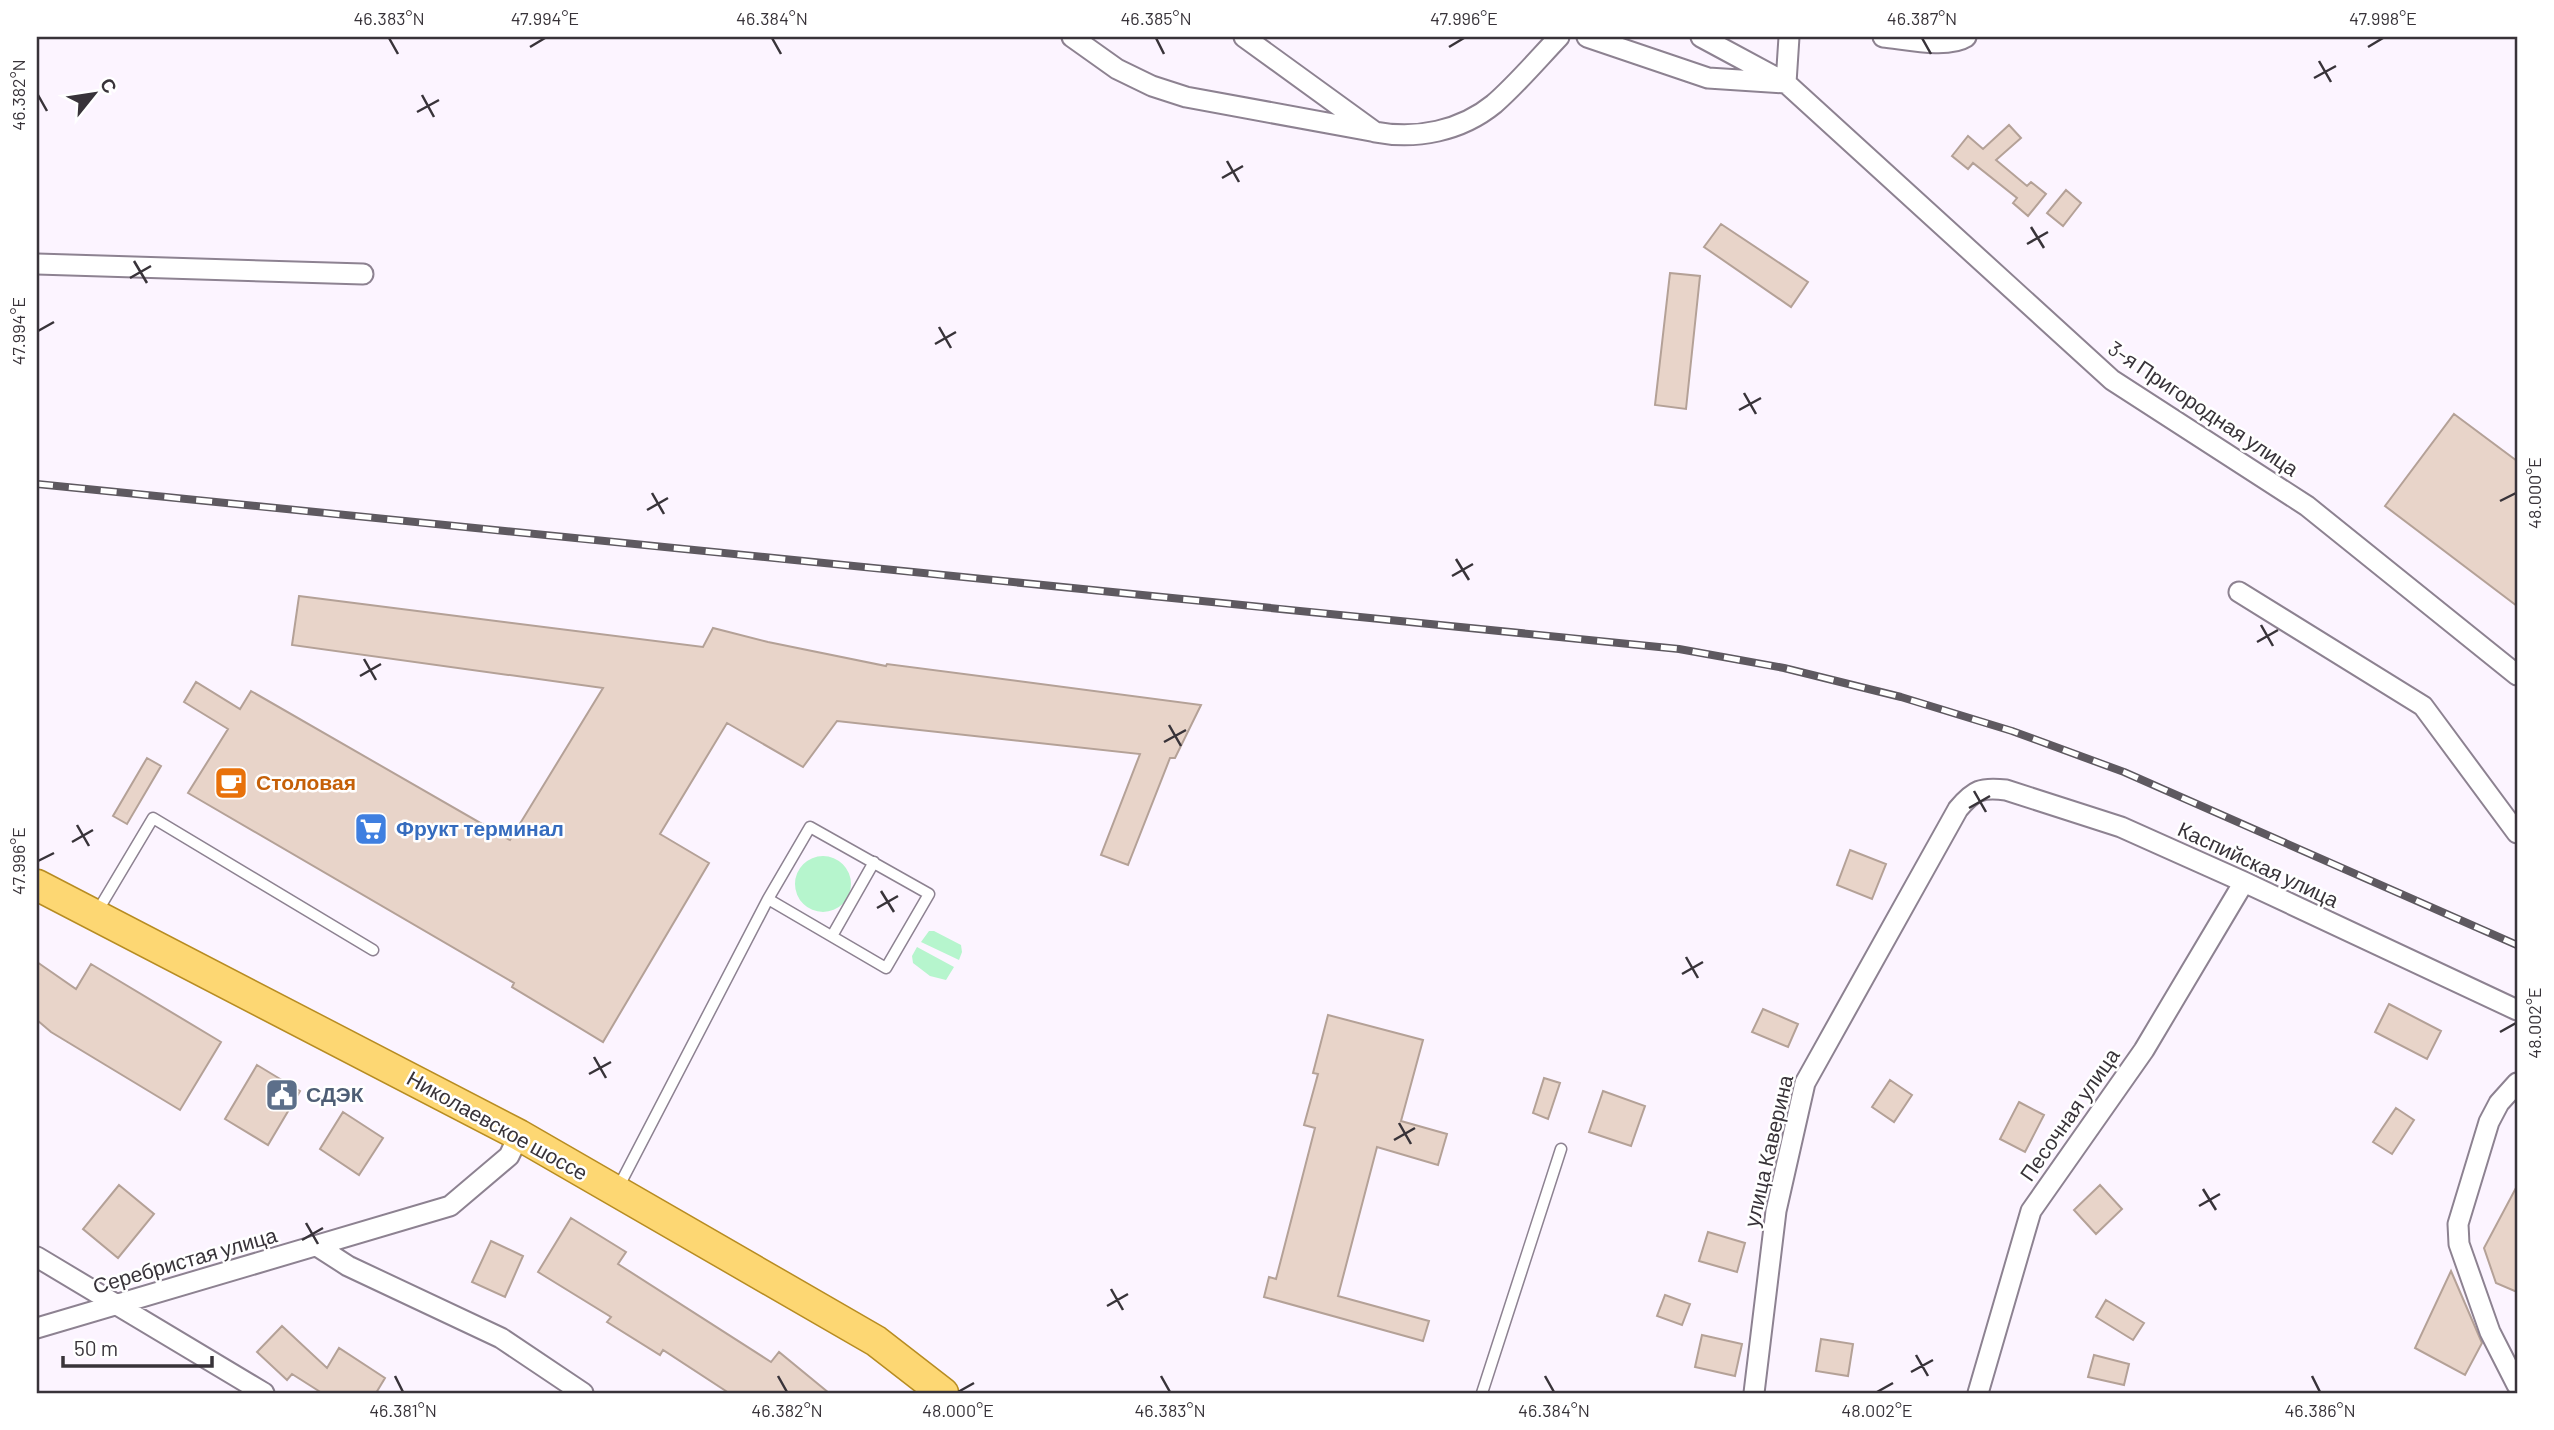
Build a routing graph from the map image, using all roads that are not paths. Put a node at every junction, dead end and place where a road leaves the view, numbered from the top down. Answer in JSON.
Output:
{"nodes":[{"id":1,"x":1072,"y":37,"type":"edge"},
{"id":2,"x":1244,"y":37,"type":"edge"},
{"id":3,"x":1559,"y":37,"type":"edge"},
{"id":4,"x":1587,"y":37,"type":"edge"},
{"id":5,"x":1701,"y":37,"type":"edge"},
{"id":6,"x":1789,"y":37,"type":"edge"},
{"id":7,"x":1882,"y":37,"type":"edge"},
{"id":8,"x":1966,"y":37,"type":"edge"},
{"id":9,"x":1786,"y":83,"type":"junction"},
{"id":10,"x":1375,"y":132,"type":"junction"},
{"id":11,"x":37,"y":264,"type":"edge"},
{"id":12,"x":363,"y":274,"type":"dead end"},
{"id":13,"x":2239,"y":592,"type":"dead end"},
{"id":14,"x":2517,"y":675,"type":"edge"},
{"id":15,"x":1972,"y":793,"type":"joint"},
{"id":16,"x":2517,"y":833,"type":"edge"},
{"id":17,"x":874,"y":862,"type":"junction"},
{"id":18,"x":2244,"y":882,"type":"junction"},
{"id":19,"x":37,"y":885,"type":"edge"},
{"id":20,"x":768,"y":899,"type":"junction"},
{"id":21,"x":95,"y":916,"type":"junction"},
{"id":22,"x":832,"y":936,"type":"junction"},
{"id":23,"x":373,"y":950,"type":"dead end"},
{"id":24,"x":2517,"y":1010,"type":"edge"},
{"id":25,"x":2517,"y":1083,"type":"edge"},
{"id":26,"x":519,"y":1135,"type":"junction"},
{"id":27,"x":1561,"y":1149,"type":"dead end"},
{"id":28,"x":616,"y":1192,"type":"junction"},
{"id":29,"x":317,"y":1246,"type":"junction"},
{"id":30,"x":37,"y":1257,"type":"edge"},
{"id":31,"x":118,"y":1305,"type":"junction"},
{"id":32,"x":37,"y":1328,"type":"edge"},
{"id":33,"x":2517,"y":1385,"type":"edge"},
{"id":34,"x":264,"y":1393,"type":"edge"},
{"id":35,"x":583,"y":1393,"type":"edge"},
{"id":36,"x":943,"y":1393,"type":"edge"},
{"id":37,"x":1482,"y":1393,"type":"edge"},
{"id":38,"x":1754,"y":1393,"type":"edge"},
{"id":39,"x":1978,"y":1393,"type":"edge"}],
"edges":[{"from":1,"to":10,"type":"street"},
{"from":2,"to":10,"type":"street"},
{"from":3,"to":10,"type":"street"},
{"from":4,"to":9,"type":"street"},
{"from":5,"to":9,"type":"street","name":"3-я Пригородная улица"},
{"from":6,"to":9,"type":"street"},
{"from":7,"to":8,"type":"street"},
{"from":9,"to":14,"type":"street","name":"3-я Пригородная улица"},
{"from":11,"to":12,"type":"street"},
{"from":13,"to":16,"type":"street"},
{"from":15,"to":18,"type":"street","name":"Каспийская улица"},
{"from":15,"to":38,"type":"street","name":"улица Каверина"},
{"from":17,"to":20,"type":"lane"},
{"from":17,"to":22,"type":"lane"},
{"from":17,"to":22,"type":"lane"},
{"from":18,"to":24,"type":"street","name":"Каспийская улица"},
{"from":18,"to":39,"type":"street","name":"Песочная улица"},
{"from":19,"to":21,"type":"main road","name":"Николаевское шоссе"},
{"from":20,"to":22,"type":"lane"},
{"from":20,"to":28,"type":"lane"},
{"from":21,"to":23,"type":"lane"},
{"from":21,"to":26,"type":"main road","name":"Николаевское шоссе"},
{"from":25,"to":33,"type":"street"},
{"from":26,"to":28,"type":"main road","name":"Николаевское шоссе"},
{"from":26,"to":29,"type":"street","name":"Серебристая улица"},
{"from":27,"to":37,"type":"lane"},
{"from":28,"to":36,"type":"main road","name":"Николаевское шоссе"},
{"from":29,"to":31,"type":"street","name":"Серебристая улица"},
{"from":29,"to":35,"type":"street"},
{"from":30,"to":31,"type":"street"},
{"from":31,"to":32,"type":"street","name":"Серебристая улица"},
{"from":31,"to":34,"type":"street"}]}
